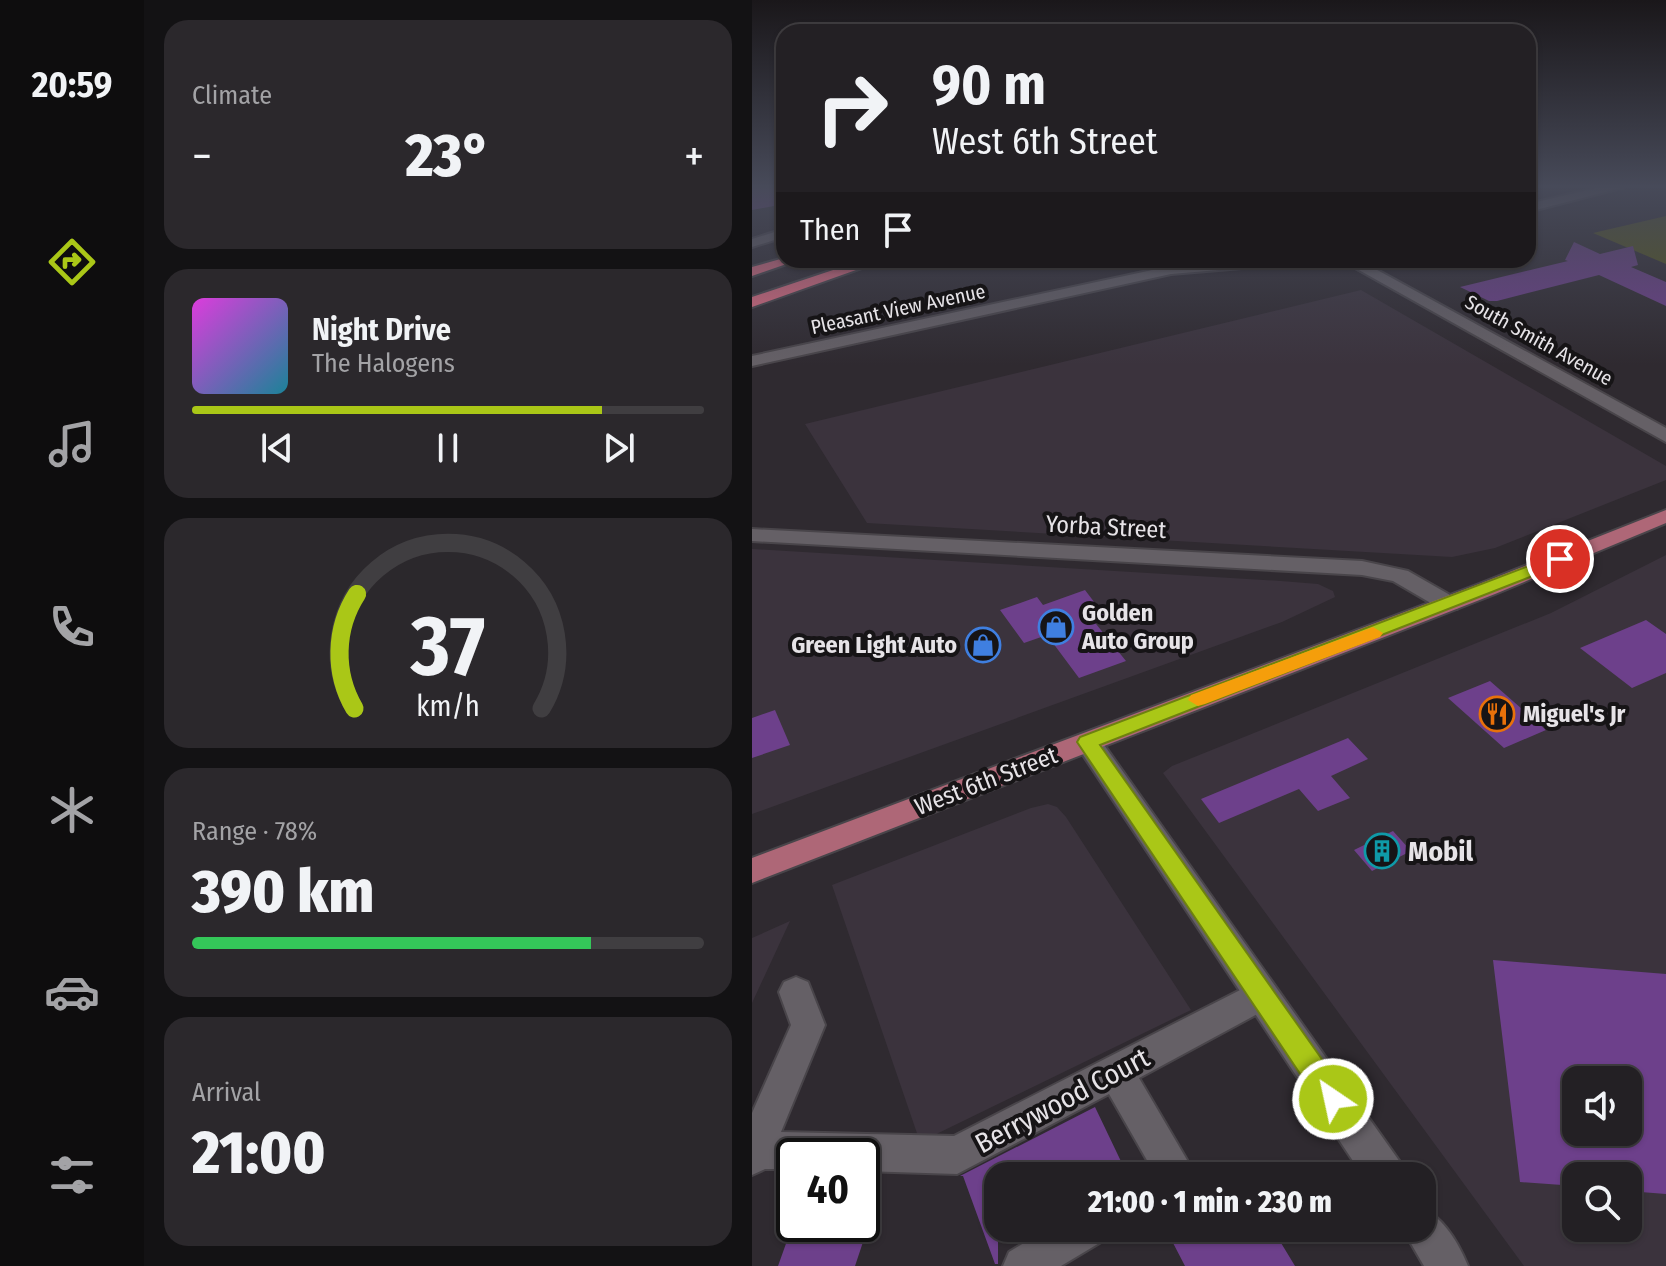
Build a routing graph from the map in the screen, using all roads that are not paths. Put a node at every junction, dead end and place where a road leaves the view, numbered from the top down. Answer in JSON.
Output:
{"nodes":[{"id":1,"x":776,"y":248,"type":"edge"},
{"id":2,"x":752,"y":255,"type":"edge"},
{"id":3,"x":776,"y":265,"type":"edge"},
{"id":4,"x":804,"y":268,"type":"edge"},
{"id":5,"x":853,"y":268,"type":"edge"},
{"id":6,"x":1195,"y":268,"type":"edge"},
{"id":7,"x":1362,"y":268,"type":"edge"},
{"id":8,"x":752,"y":272,"type":"edge"},
{"id":9,"x":752,"y":285,"type":"edge"},
{"id":10,"x":752,"y":302,"type":"edge"},
{"id":11,"x":752,"y":361,"type":"edge"},
{"id":12,"x":1666,"y":436,"type":"edge"},
{"id":13,"x":1666,"y":516,"type":"edge"},
{"id":14,"x":752,"y":535,"type":"edge"},
{"id":15,"x":1449,"y":604,"type":"junction"},
{"id":16,"x":1088,"y":742,"type":"junction"},
{"id":17,"x":752,"y":871,"type":"edge"},
{"id":18,"x":796,"y":992,"type":"dead end"},
{"id":19,"x":1262,"y":995,"type":"junction"},
{"id":20,"x":1116,"y":1072,"type":"junction"},
{"id":21,"x":753,"y":1153,"type":"edge"},
{"id":22,"x":1167,"y":1162,"type":"edge"},
{"id":23,"x":1376,"y":1162,"type":"edge"},
{"id":24,"x":1063,"y":1242,"type":"edge"},
{"id":25,"x":1432,"y":1242,"type":"edge"},
{"id":26,"x":1023,"y":1266,"type":"edge"},
{"id":27,"x":1448,"y":1266,"type":"edge"}],
"edges":[{"from":1,"to":2,"type":"highway"},
{"from":3,"to":8,"type":"highway"},
{"from":4,"to":9,"type":"highway"},
{"from":5,"to":10,"type":"highway"},
{"from":6,"to":11,"type":"street","name":"Pleasant View Avenue"},
{"from":7,"to":12,"type":"street","name":"South Smith Avenue"},
{"from":13,"to":15,"type":"main road","name":"West 6th Street"},
{"from":14,"to":15,"type":"street","name":"Yorba Street"},
{"from":15,"to":16,"type":"main road","name":"West 6th Street"},
{"from":16,"to":17,"type":"main road","name":"West 6th Street"},
{"from":16,"to":19,"type":"street"},
{"from":18,"to":21,"type":"street"},
{"from":19,"to":20,"type":"street","name":"Berrywood Court"},
{"from":19,"to":23,"type":"street"},
{"from":20,"to":21,"type":"street","name":"Berrywood Court"},
{"from":20,"to":22,"type":"street"},
{"from":24,"to":26,"type":"street"},
{"from":25,"to":27,"type":"street"}]}
